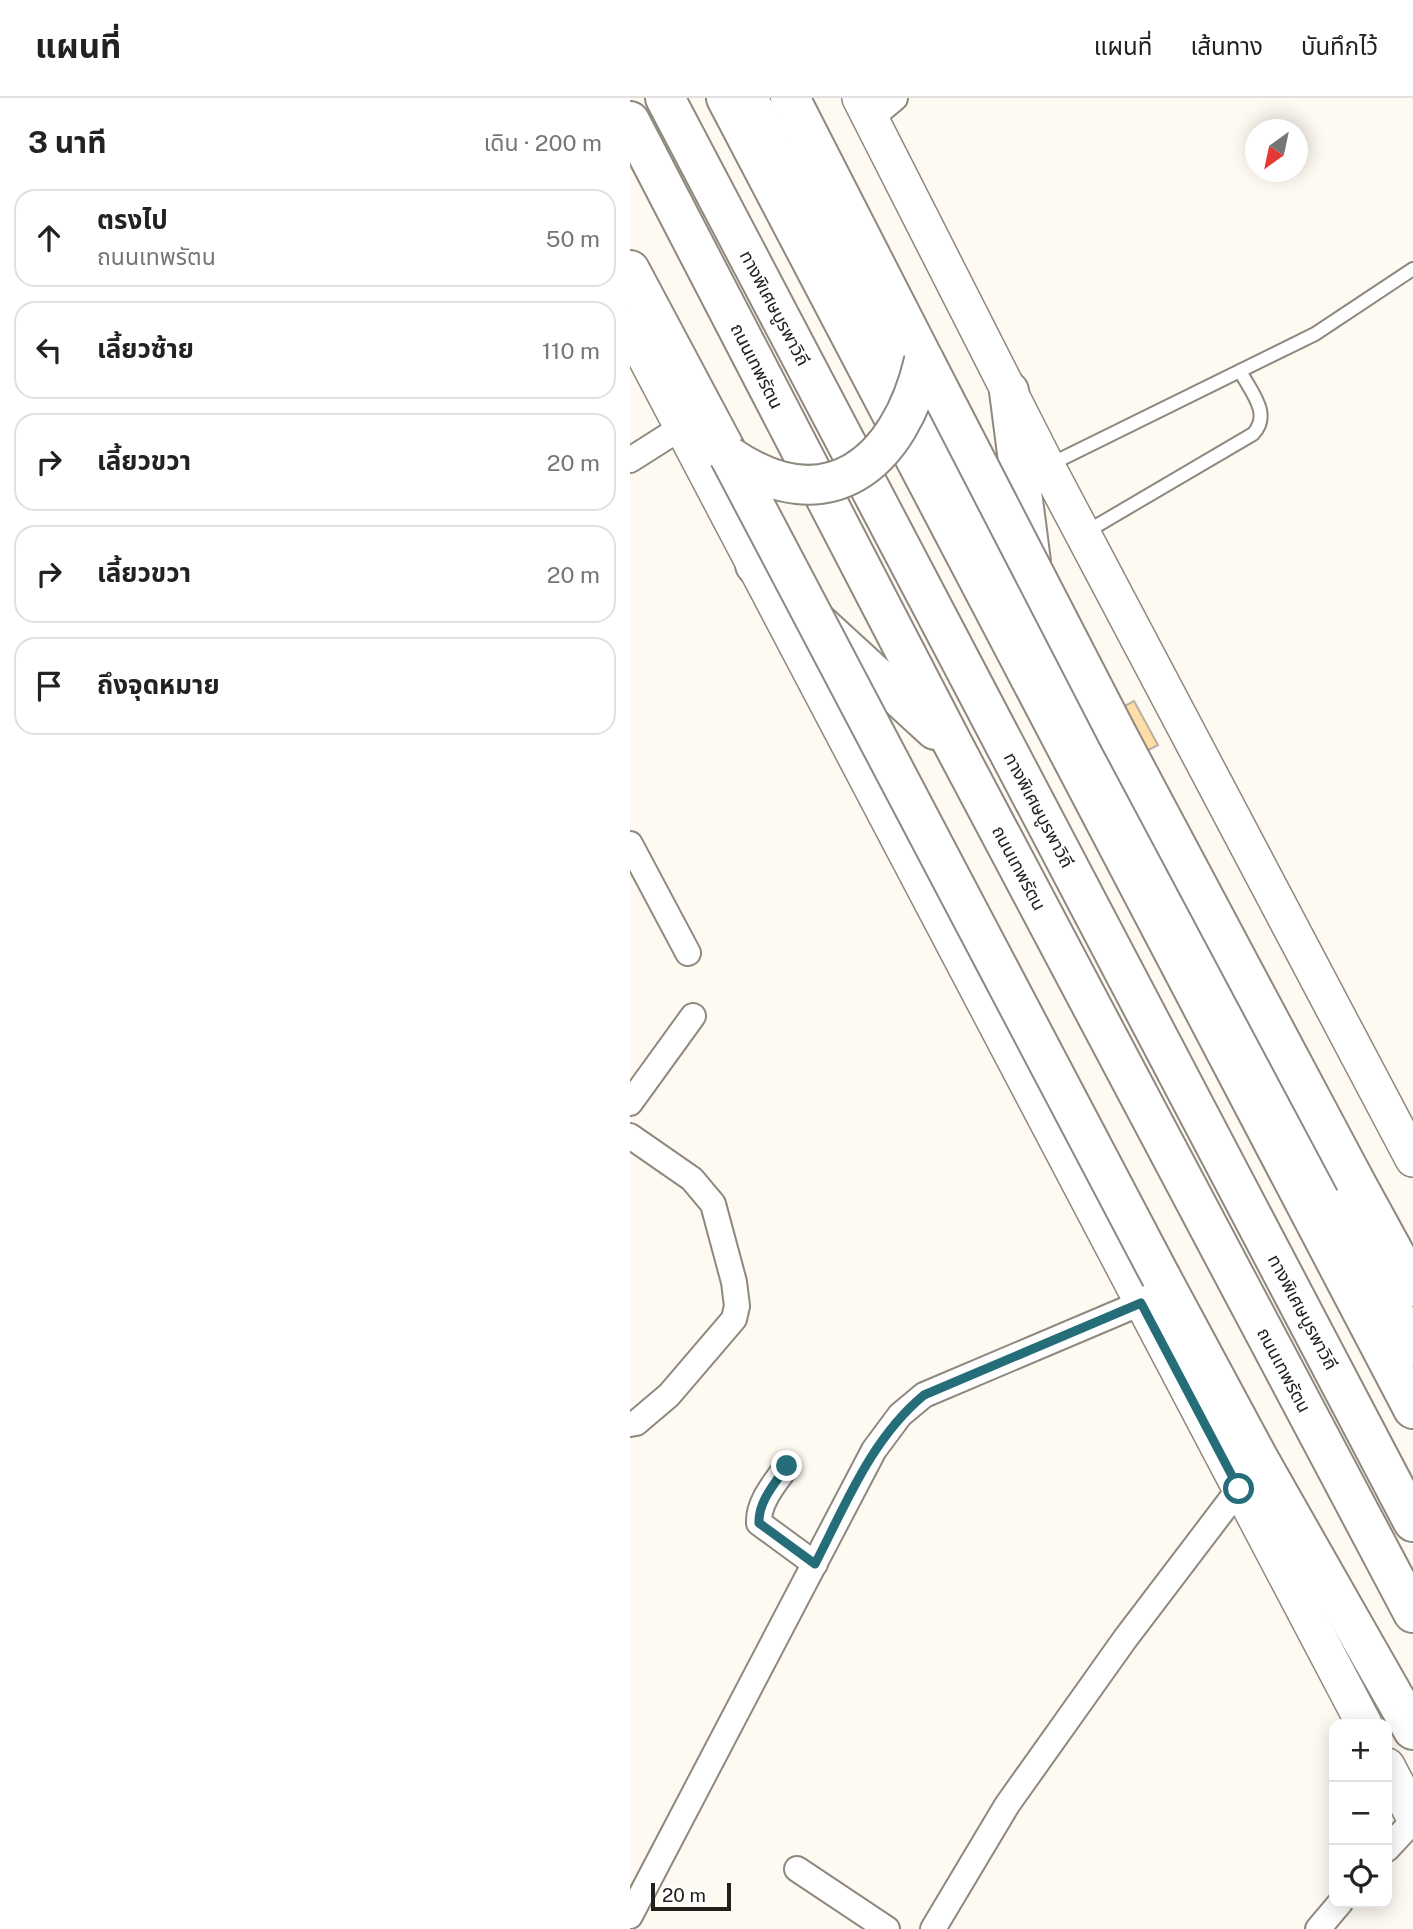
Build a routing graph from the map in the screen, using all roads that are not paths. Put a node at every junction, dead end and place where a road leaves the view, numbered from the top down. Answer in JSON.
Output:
{"nodes":[{"id":1,"x":665,"y":98,"type":"edge"},
{"id":2,"x":726,"y":98,"type":"edge"},
{"id":3,"x":748,"y":98,"type":"edge"},
{"id":4,"x":790,"y":98,"type":"edge"},
{"id":5,"x":875,"y":105,"type":"edge"},
{"id":6,"x":630,"y":121,"type":"edge"},
{"id":7,"x":1413,"y":269,"type":"edge"},
{"id":8,"x":630,"y":270,"type":"edge"},
{"id":9,"x":630,"y":328,"type":"edge"},
{"id":10,"x":923,"y":360,"type":"junction"},
{"id":11,"x":1240,"y":371,"type":"junction"},
{"id":12,"x":1009,"y":391,"type":"junction"},
{"id":13,"x":682,"y":427,"type":"junction"},
{"id":14,"x":729,"y":456,"type":"junction"},
{"id":15,"x":630,"y":460,"type":"edge"},
{"id":16,"x":1046,"y":466,"type":"junction"},
{"id":17,"x":1082,"y":534,"type":"junction"},
{"id":18,"x":755,"y":565,"type":"junction"},
{"id":19,"x":1043,"y":662,"type":"junction"},
{"id":20,"x":955,"y":748,"type":"junction"},
{"id":21,"x":630,"y":844,"type":"edge"},
{"id":22,"x":688,"y":953,"type":"dead end"},
{"id":23,"x":693,"y":1016,"type":"dead end"},
{"id":24,"x":630,"y":1103,"type":"edge"},
{"id":25,"x":630,"y":1136,"type":"edge"},
{"id":26,"x":1413,"y":1159,"type":"edge"},
{"id":27,"x":1413,"y":1287,"type":"edge"},
{"id":28,"x":1141,"y":1303,"type":"junction"},
{"id":29,"x":1413,"y":1348,"type":"edge"},
{"id":30,"x":1413,"y":1409,"type":"edge"},
{"id":31,"x":630,"y":1424,"type":"edge"},
{"id":32,"x":787,"y":1466,"type":"dead end"},
{"id":33,"x":1239,"y":1489,"type":"junction"},
{"id":34,"x":1413,"y":1522,"type":"edge"},
{"id":35,"x":815,"y":1564,"type":"junction"},
{"id":36,"x":1413,"y":1613,"type":"edge"},
{"id":37,"x":1361,"y":1719,"type":"edge"},
{"id":38,"x":1413,"y":1730,"type":"edge"},
{"id":39,"x":1392,"y":1775,"type":"edge"},
{"id":40,"x":1413,"y":1815,"type":"edge"},
{"id":41,"x":1413,"y":1821,"type":"edge"},
{"id":42,"x":1391,"y":1845,"type":"edge"},
{"id":43,"x":797,"y":1868,"type":"dead end"},
{"id":44,"x":1336,"y":1908,"type":"edge"},
{"id":45,"x":630,"y":1916,"type":"edge"},
{"id":46,"x":887,"y":1929,"type":"edge"},
{"id":47,"x":933,"y":1929,"type":"edge"},
{"id":48,"x":1318,"y":1929,"type":"edge"}],
"edges":[{"from":1,"to":34,"type":"highway","name":"ทางพิเศษบูรพาวิถี"},
{"from":2,"to":30,"type":"highway"},
{"from":3,"to":19,"type":"highway"},
{"from":4,"to":10,"type":"highway"},
{"from":5,"to":12,"type":"main road"},
{"from":6,"to":20,"type":"highway","name":"ถนนเทพรัตน"},
{"from":7,"to":11,"type":"lane"},
{"from":8,"to":14,"type":"highway"},
{"from":9,"to":13,"type":"main road"},
{"from":10,"to":14,"type":"highway","bridge":true},
{"from":10,"to":27,"type":"highway","bridge":true},
{"from":11,"to":16,"type":"lane"},
{"from":11,"to":17,"type":"lane"},
{"from":12,"to":16,"type":"main road"},
{"from":12,"to":19,"type":"highway"},
{"from":13,"to":15,"type":"street"},
{"from":13,"to":18,"type":"main road"},
{"from":14,"to":38,"type":"highway","bridge":true},
{"from":16,"to":17,"type":"main road"},
{"from":17,"to":26,"type":"main road"},
{"from":18,"to":20,"type":"highway"},
{"from":18,"to":28,"type":"main road"},
{"from":19,"to":29,"type":"highway"},
{"from":20,"to":36,"type":"highway","name":"ถนนเทพรัตน"},
{"from":21,"to":22,"type":"street"},
{"from":23,"to":24,"type":"street"},
{"from":25,"to":31,"type":"street"},
{"from":28,"to":33,"type":"main road"},
{"from":28,"to":35,"type":"street"},
{"from":32,"to":35,"type":"street"},
{"from":33,"to":37,"type":"main road"},
{"from":33,"to":47,"type":"street"},
{"from":35,"to":45,"type":"street"},
{"from":39,"to":40,"type":"main road"},
{"from":41,"to":42,"type":"street"},
{"from":43,"to":46,"type":"street"},
{"from":44,"to":48,"type":"street"}]}
